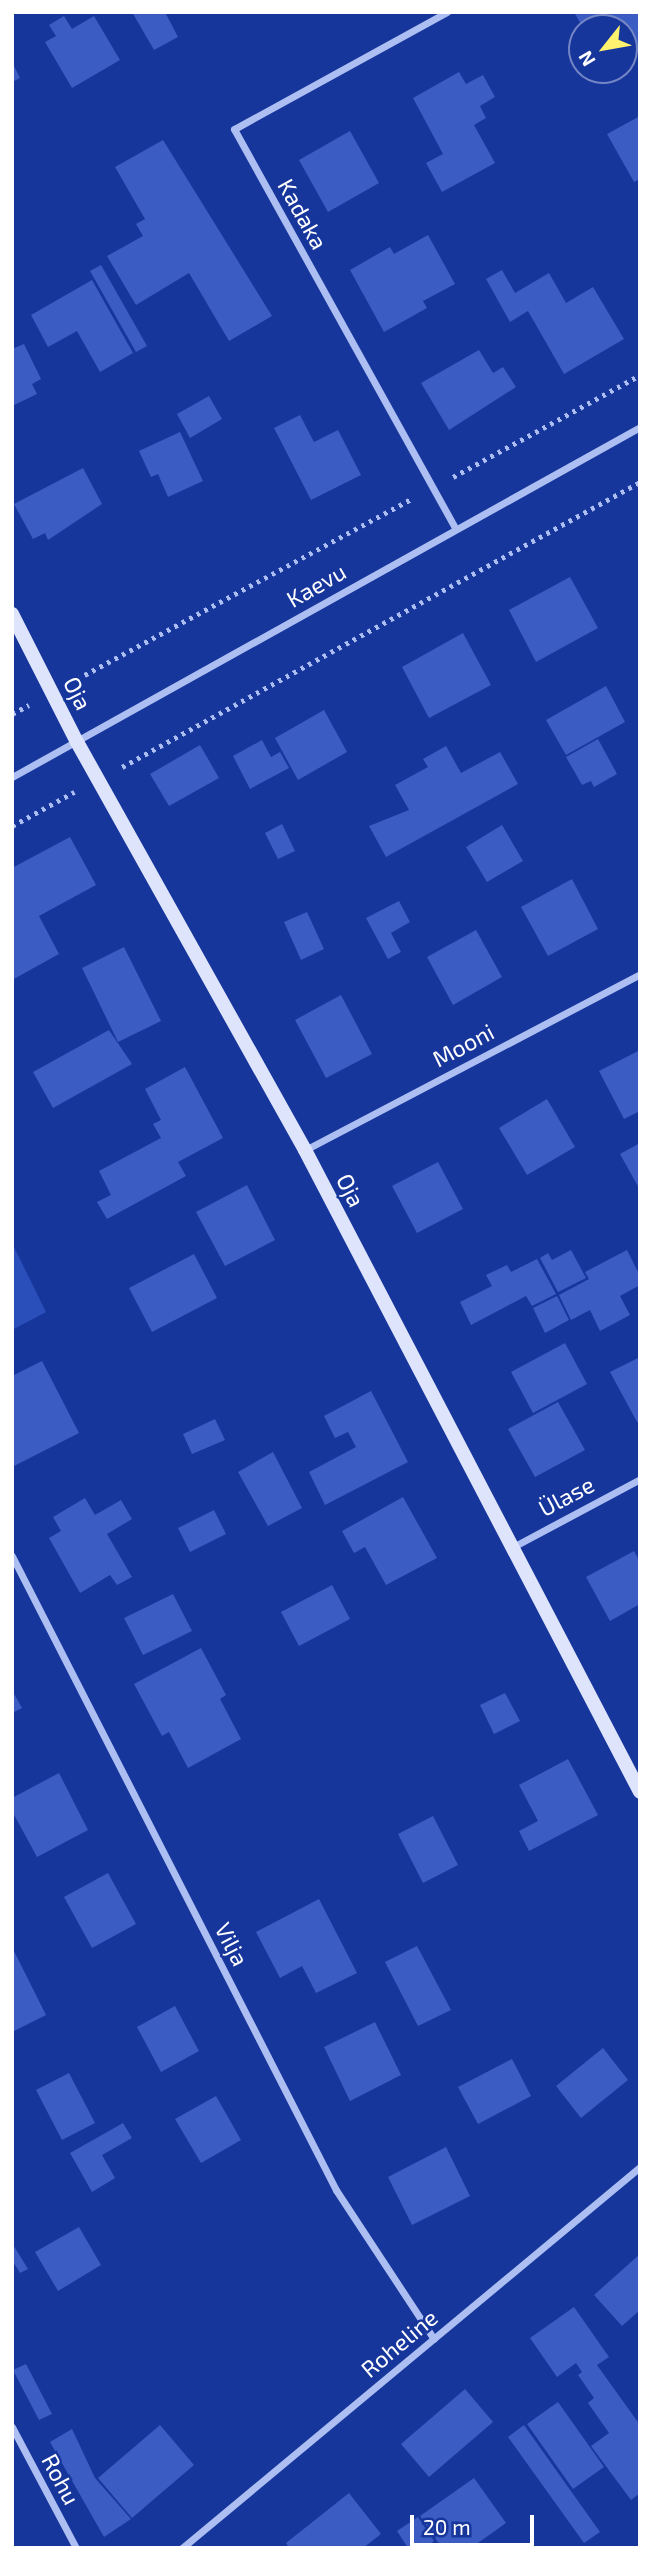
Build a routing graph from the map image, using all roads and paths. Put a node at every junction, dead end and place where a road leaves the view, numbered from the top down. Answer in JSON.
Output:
{"nodes":[{"id":1,"x":447,"y":12,"type":"edge"},
{"id":2,"x":640,"y":375,"type":"edge"},
{"id":3,"x":640,"y":427,"type":"edge"},
{"id":4,"x":640,"y":482,"type":"edge"},
{"id":5,"x":432,"y":488,"type":"junction"},
{"id":6,"x":455,"y":528,"type":"junction"},
{"id":7,"x":12,"y":614,"type":"edge"},
{"id":8,"x":52,"y":692,"type":"junction"},
{"id":9,"x":12,"y":714,"type":"edge"},
{"id":10,"x":77,"y":742,"type":"junction"},
{"id":11,"x":12,"y":777,"type":"edge"},
{"id":12,"x":98,"y":779,"type":"junction"},
{"id":13,"x":12,"y":825,"type":"edge"},
{"id":14,"x":640,"y":974,"type":"edge"},
{"id":15,"x":305,"y":1150,"type":"junction"},
{"id":16,"x":640,"y":1479,"type":"edge"},
{"id":17,"x":512,"y":1548,"type":"junction"},
{"id":18,"x":12,"y":1556,"type":"edge"},
{"id":19,"x":640,"y":1792,"type":"edge"},
{"id":20,"x":640,"y":2167,"type":"edge"},
{"id":21,"x":434,"y":2339,"type":"junction"},
{"id":22,"x":12,"y":2427,"type":"edge"},
{"id":23,"x":76,"y":2548,"type":"edge"},
{"id":24,"x":182,"y":2548,"type":"edge"}],
"edges":[{"from":1,"to":5,"type":"street","name":"Kadaka"},
{"from":2,"to":5,"type":"path"},
{"from":3,"to":6,"type":"street","name":"Kaevu"},
{"from":4,"to":12,"type":"path"},
{"from":5,"to":6,"type":"street","name":"Kadaka"},
{"from":5,"to":8,"type":"path"},
{"from":6,"to":10,"type":"street","name":"Kaevu"},
{"from":7,"to":8,"type":"street","name":"Oja"},
{"from":8,"to":9,"type":"path"},
{"from":8,"to":10,"type":"street","name":"Oja"},
{"from":10,"to":11,"type":"street","name":"Kaevu"},
{"from":10,"to":12,"type":"street","name":"Oja"},
{"from":12,"to":13,"type":"path"},
{"from":12,"to":15,"type":"street","name":"Oja"},
{"from":14,"to":15,"type":"street","name":"Mooni"},
{"from":15,"to":17,"type":"street","name":"Oja"},
{"from":16,"to":17,"type":"street","name":"Ülase"},
{"from":17,"to":19,"type":"street","name":"Oja"},
{"from":18,"to":21,"type":"street","name":"Vilja"},
{"from":20,"to":21,"type":"street","name":"Roheline"},
{"from":21,"to":24,"type":"street","name":"Roheline"},
{"from":22,"to":23,"type":"street","name":"Rohu"}]}
